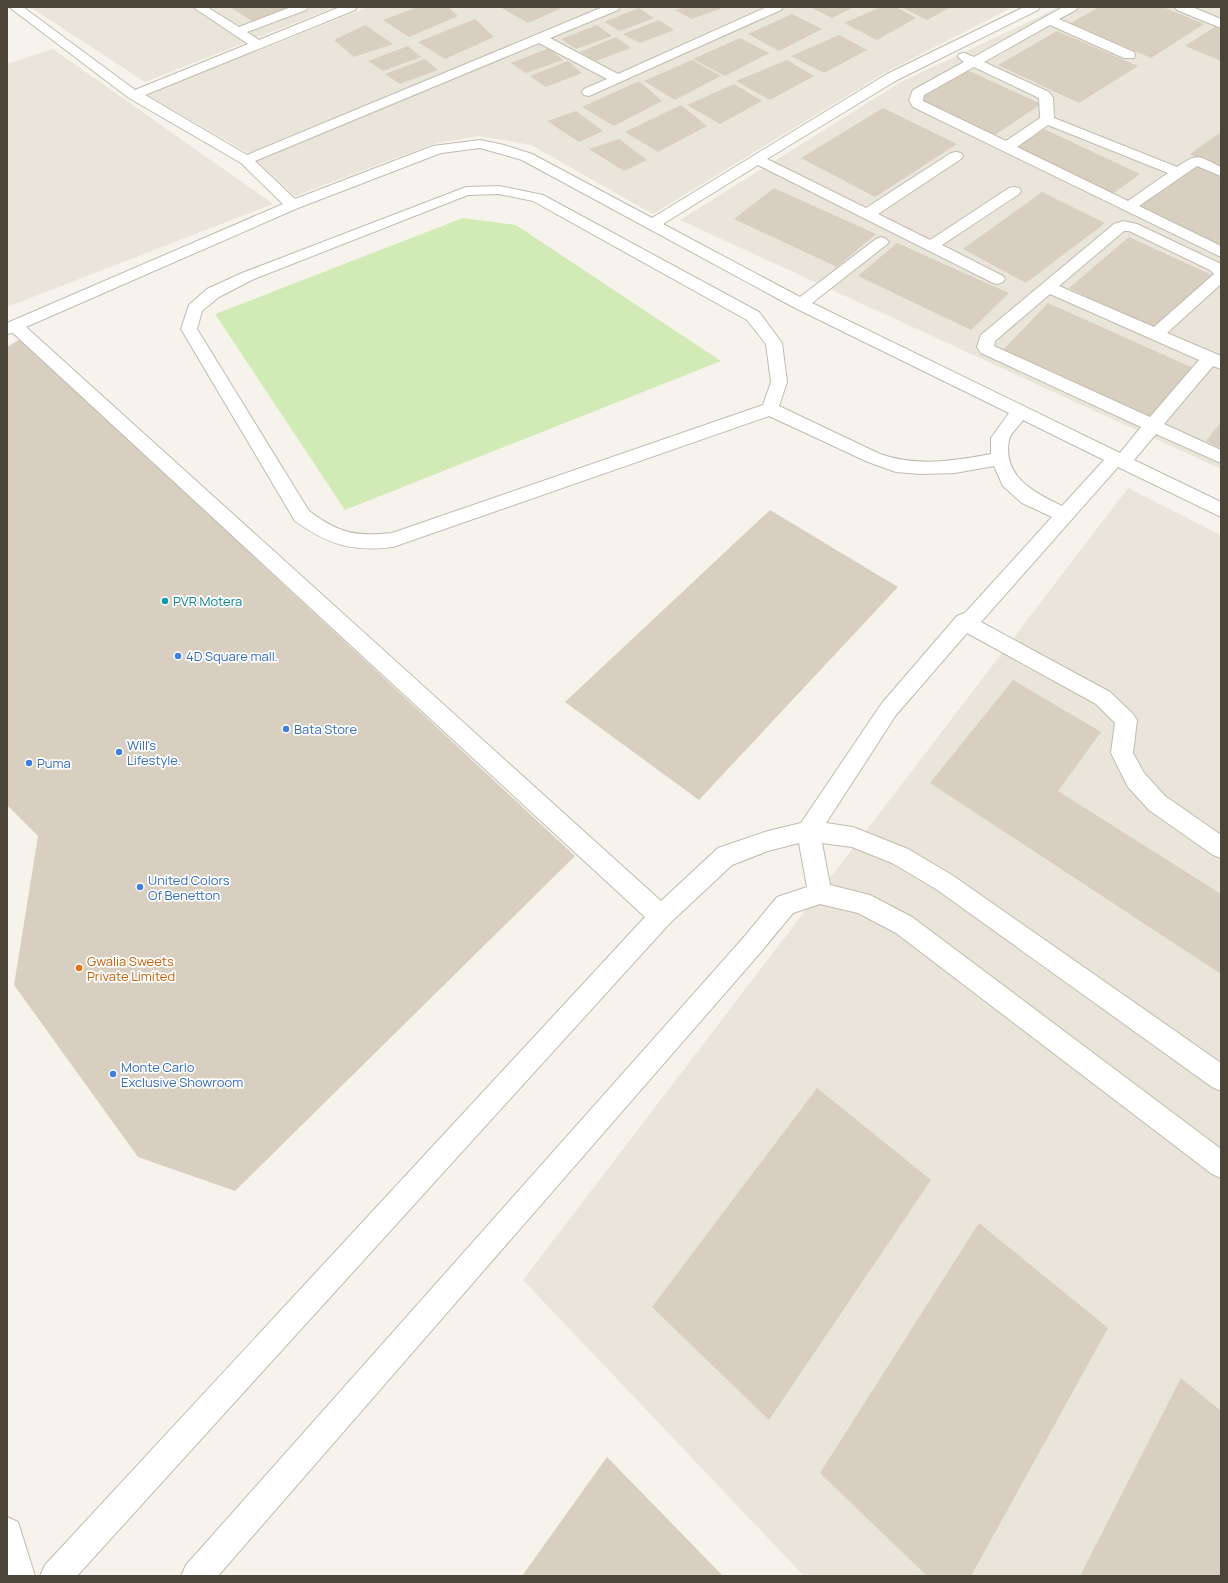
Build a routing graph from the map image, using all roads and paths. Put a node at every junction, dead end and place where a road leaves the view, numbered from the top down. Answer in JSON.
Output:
{"nodes":[{"id":1,"x":15,"y":7,"type":"edge"},
{"id":2,"x":199,"y":7,"type":"edge"},
{"id":3,"x":302,"y":7,"type":"edge"},
{"id":4,"x":352,"y":7,"type":"edge"},
{"id":5,"x":614,"y":7,"type":"edge"},
{"id":6,"x":776,"y":7,"type":"edge"},
{"id":7,"x":1034,"y":7,"type":"edge"},
{"id":8,"x":1072,"y":7,"type":"edge"},
{"id":9,"x":1181,"y":7,"type":"edge"},
{"id":10,"x":1050,"y":20,"type":"junction"},
{"id":11,"x":1219,"y":20,"type":"edge"},
{"id":12,"x":237,"y":32,"type":"junction"},
{"id":13,"x":540,"y":38,"type":"junction"},
{"id":14,"x":258,"y":45,"type":"junction"},
{"id":15,"x":948,"y":50,"type":"junction"},
{"id":16,"x":1129,"y":55,"type":"dead end"},
{"id":17,"x":974,"y":62,"type":"junction"},
{"id":18,"x":617,"y":79,"type":"junction"},
{"id":19,"x":589,"y":92,"type":"dead end"},
{"id":20,"x":134,"y":95,"type":"junction"},
{"id":21,"x":1047,"y":120,"type":"junction"},
{"id":22,"x":1007,"y":147,"type":"junction"},
{"id":23,"x":956,"y":156,"type":"dead end"},
{"id":24,"x":757,"y":159,"type":"junction"},
{"id":25,"x":246,"y":160,"type":"junction"},
{"id":26,"x":1177,"y":172,"type":"junction"},
{"id":27,"x":1221,"y":172,"type":"edge"},
{"id":28,"x":1014,"y":191,"type":"dead end"},
{"id":29,"x":293,"y":205,"type":"junction"},
{"id":30,"x":1129,"y":207,"type":"junction"},
{"id":31,"x":867,"y":214,"type":"junction"},
{"id":32,"x":652,"y":224,"type":"junction"},
{"id":33,"x":881,"y":242,"type":"dead end"},
{"id":34,"x":931,"y":246,"type":"junction"},
{"id":35,"x":1221,"y":252,"type":"edge"},
{"id":36,"x":1221,"y":272,"type":"edge"},
{"id":37,"x":1221,"y":276,"type":"edge"},
{"id":38,"x":997,"y":279,"type":"dead end"},
{"id":39,"x":1047,"y":287,"type":"junction"},
{"id":40,"x":801,"y":304,"type":"junction"},
{"id":41,"x":11,"y":327,"type":"edge"},
{"id":42,"x":1156,"y":334,"type":"junction"},
{"id":43,"x":1216,"y":360,"type":"edge"},
{"id":44,"x":770,"y":409,"type":"junction"},
{"id":45,"x":1020,"y":412,"type":"junction"},
{"id":46,"x":1153,"y":425,"type":"junction"},
{"id":47,"x":1221,"y":458,"type":"edge"},
{"id":48,"x":1000,"y":459,"type":"junction"},
{"id":49,"x":1118,"y":461,"type":"junction"},
{"id":50,"x":1221,"y":510,"type":"edge"},
{"id":51,"x":1064,"y":515,"type":"junction"},
{"id":52,"x":964,"y":622,"type":"junction"},
{"id":53,"x":808,"y":831,"type":"junction"},
{"id":54,"x":1221,"y":848,"type":"edge"},
{"id":55,"x":820,"y":894,"type":"junction"},
{"id":56,"x":661,"y":916,"type":"junction"},
{"id":57,"x":1221,"y":1078,"type":"edge"},
{"id":58,"x":1221,"y":1166,"type":"edge"},
{"id":59,"x":7,"y":1533,"type":"edge"},
{"id":60,"x":19,"y":1576,"type":"edge"},
{"id":61,"x":56,"y":1576,"type":"edge"},
{"id":62,"x":197,"y":1576,"type":"edge"}],
"edges":[{"from":1,"to":20,"type":"street"},
{"from":2,"to":12,"type":"street"},
{"from":3,"to":12,"type":"street"},
{"from":4,"to":14,"type":"street"},
{"from":5,"to":13,"type":"street"},
{"from":6,"to":18,"type":"street"},
{"from":7,"to":15,"type":"street"},
{"from":8,"to":10,"type":"street"},
{"from":9,"to":11,"type":"street"},
{"from":10,"to":16,"type":"street"},
{"from":10,"to":17,"type":"street"},
{"from":12,"to":14,"type":"street"},
{"from":13,"to":18,"type":"street"},
{"from":13,"to":25,"type":"street"},
{"from":14,"to":20,"type":"street"},
{"from":15,"to":17,"type":"street"},
{"from":15,"to":24,"type":"street"},
{"from":17,"to":21,"type":"street"},
{"from":17,"to":22,"type":"street"},
{"from":18,"to":19,"type":"street"},
{"from":20,"to":25,"type":"street"},
{"from":21,"to":22,"type":"street"},
{"from":21,"to":26,"type":"street"},
{"from":22,"to":30,"type":"street"},
{"from":23,"to":31,"type":"street"},
{"from":24,"to":31,"type":"street"},
{"from":24,"to":32,"type":"street"},
{"from":25,"to":29,"type":"street"},
{"from":26,"to":27,"type":"street"},
{"from":26,"to":30,"type":"street"},
{"from":28,"to":34,"type":"street"},
{"from":29,"to":32,"type":"street"},
{"from":29,"to":41,"type":"street"},
{"from":30,"to":35,"type":"street"},
{"from":31,"to":34,"type":"street"},
{"from":32,"to":40,"type":"street"},
{"from":33,"to":40,"type":"street"},
{"from":34,"to":38,"type":"street"},
{"from":36,"to":39,"type":"street"},
{"from":37,"to":42,"type":"street"},
{"from":39,"to":42,"type":"street"},
{"from":39,"to":46,"type":"street"},
{"from":40,"to":45,"type":"street"},
{"from":41,"to":56,"type":"street"},
{"from":42,"to":43,"type":"street"},
{"from":43,"to":46,"type":"street"},
{"from":44,"to":44,"type":"street"},
{"from":44,"to":48,"type":"street"},
{"from":45,"to":48,"type":"street"},
{"from":45,"to":49,"type":"street"},
{"from":46,"to":47,"type":"street"},
{"from":46,"to":49,"type":"street"},
{"from":48,"to":51,"type":"street"},
{"from":49,"to":50,"type":"street"},
{"from":49,"to":51,"type":"street"},
{"from":51,"to":52,"type":"street"},
{"from":52,"to":53,"type":"street"},
{"from":52,"to":54,"type":"street"},
{"from":53,"to":55,"type":"street"},
{"from":53,"to":56,"type":"street"},
{"from":53,"to":57,"type":"street"},
{"from":55,"to":58,"type":"street"},
{"from":55,"to":62,"type":"street"},
{"from":56,"to":61,"type":"street"},
{"from":59,"to":60,"type":"street"}]}
